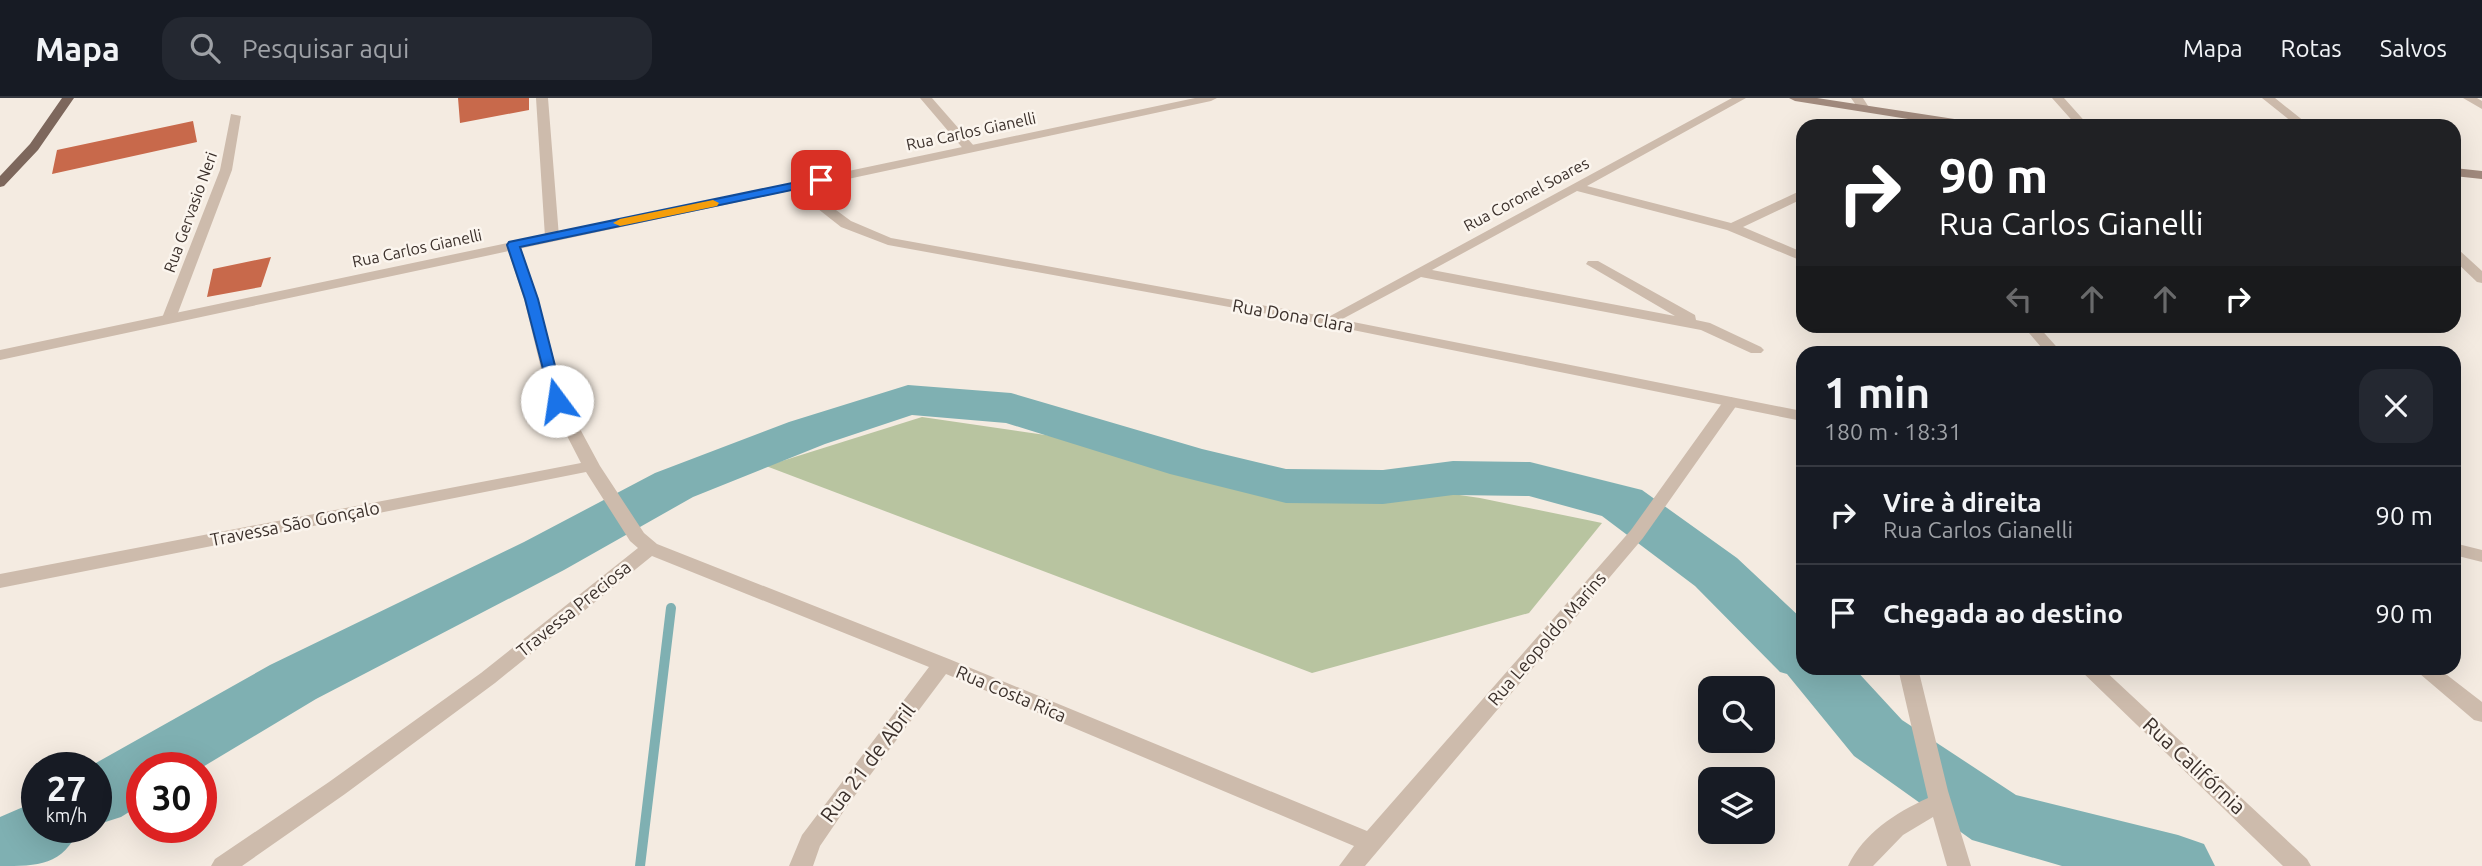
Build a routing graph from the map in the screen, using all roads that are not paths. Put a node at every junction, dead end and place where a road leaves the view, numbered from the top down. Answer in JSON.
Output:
{"nodes":[{"id":1,"x":68,"y":98,"type":"edge"},
{"id":2,"x":542,"y":98,"type":"edge"},
{"id":3,"x":926,"y":98,"type":"edge"},
{"id":4,"x":1211,"y":98,"type":"edge"},
{"id":5,"x":1740,"y":98,"type":"edge"},
{"id":6,"x":1795,"y":98,"type":"edge"},
{"id":7,"x":2058,"y":98,"type":"edge"},
{"id":8,"x":2268,"y":98,"type":"edge"},
{"id":9,"x":2469,"y":98,"type":"edge"},
{"id":10,"x":1861,"y":103,"type":"edge"},
{"id":11,"x":2482,"y":106,"type":"edge"},
{"id":12,"x":235,"y":116,"type":"dead end"},
{"id":13,"x":1940,"y":119,"type":"edge"},
{"id":14,"x":2077,"y":119,"type":"edge"},
{"id":15,"x":2295,"y":119,"type":"edge"},
{"id":16,"x":970,"y":149,"type":"junction"},
{"id":17,"x":2461,"y":173,"type":"edge"},
{"id":18,"x":2482,"y":175,"type":"edge"},
{"id":19,"x":0,"y":183,"type":"edge"},
{"id":20,"x":796,"y":186,"type":"junction"},
{"id":21,"x":1575,"y":187,"type":"junction"},
{"id":22,"x":1796,"y":197,"type":"edge"},
{"id":23,"x":1732,"y":227,"type":"junction"},
{"id":24,"x":552,"y":237,"type":"junction"},
{"id":25,"x":513,"y":245,"type":"junction"},
{"id":26,"x":1796,"y":254,"type":"edge"},
{"id":27,"x":2461,"y":259,"type":"edge"},
{"id":28,"x":1593,"y":264,"type":"dead end"},
{"id":29,"x":1419,"y":272,"type":"junction"},
{"id":30,"x":2482,"y":278,"type":"edge"},
{"id":31,"x":169,"y":318,"type":"junction"},
{"id":32,"x":1328,"y":321,"type":"junction"},
{"id":33,"x":1705,"y":326,"type":"junction"},
{"id":34,"x":2036,"y":333,"type":"edge"},
{"id":35,"x":2049,"y":346,"type":"edge"},
{"id":36,"x":1756,"y":350,"type":"dead end"},
{"id":37,"x":0,"y":355,"type":"edge"},
{"id":38,"x":1731,"y":402,"type":"junction"},
{"id":39,"x":1796,"y":415,"type":"edge"},
{"id":40,"x":591,"y":466,"type":"junction"},
{"id":41,"x":644,"y":542,"type":"junction"},
{"id":42,"x":2461,"y":552,"type":"edge"},
{"id":43,"x":2482,"y":556,"type":"edge"},
{"id":44,"x":0,"y":581,"type":"edge"},
{"id":45,"x":942,"y":664,"type":"junction"},
{"id":46,"x":1910,"y":675,"type":"edge"},
{"id":47,"x":2095,"y":675,"type":"edge"},
{"id":48,"x":2432,"y":675,"type":"edge"},
{"id":49,"x":2482,"y":714,"type":"edge"},
{"id":50,"x":1938,"y":797,"type":"junction"},
{"id":51,"x":1370,"y":842,"type":"junction"},
{"id":52,"x":223,"y":866,"type":"edge"},
{"id":53,"x":801,"y":866,"type":"edge"},
{"id":54,"x":1351,"y":866,"type":"edge"},
{"id":55,"x":1860,"y":866,"type":"edge"},
{"id":56,"x":1959,"y":866,"type":"edge"},
{"id":57,"x":2299,"y":866,"type":"edge"}],
"edges":[{"from":1,"to":19,"type":"main road"},
{"from":2,"to":24,"type":"street"},
{"from":3,"to":16,"type":"street"},
{"from":4,"to":16,"type":"street","name":"Rua Carlos Gianelli"},
{"from":5,"to":21,"type":"street","name":"Rua Coronel Soares"},
{"from":6,"to":10,"type":"main road"},
{"from":7,"to":14,"type":"street"},
{"from":8,"to":15,"type":"street"},
{"from":9,"to":11,"type":"street"},
{"from":10,"to":13,"type":"main road"},
{"from":12,"to":31,"type":"street","name":"Rua Gervasio Neri"},
{"from":16,"to":20,"type":"street","name":"Rua Carlos Gianelli"},
{"from":17,"to":18,"type":"main road"},
{"from":20,"to":24,"type":"street","name":"Rua Carlos Gianelli"},
{"from":20,"to":32,"type":"street","name":"Rua Dona Clara"},
{"from":21,"to":23,"type":"street"},
{"from":21,"to":29,"type":"street","name":"Rua Coronel Soares"},
{"from":22,"to":23,"type":"street"},
{"from":23,"to":26,"type":"street"},
{"from":24,"to":25,"type":"street","name":"Rua Carlos Gianelli"},
{"from":25,"to":31,"type":"street","name":"Rua Carlos Gianelli"},
{"from":25,"to":40,"type":"street","name":"Travessa Preciosa"},
{"from":27,"to":30,"type":"street"},
{"from":28,"to":33,"type":"street"},
{"from":29,"to":32,"type":"street","name":"Rua Coronel Soares"},
{"from":29,"to":33,"type":"street"},
{"from":31,"to":37,"type":"street","name":"Rua Carlos Gianelli"},
{"from":32,"to":38,"type":"street","name":"Rua Dona Clara"},
{"from":33,"to":36,"type":"street"},
{"from":34,"to":35,"type":"street"},
{"from":38,"to":39,"type":"street","name":"Rua Dona Clara"},
{"from":38,"to":51,"type":"street","name":"Rua Leopoldo Marins"},
{"from":40,"to":41,"type":"street","name":"Travessa Preciosa"},
{"from":40,"to":44,"type":"street","name":"Travessa São Gonçalo"},
{"from":41,"to":45,"type":"street","name":"Rua Costa Rica"},
{"from":41,"to":52,"type":"street","name":"Travessa Preciosa"},
{"from":42,"to":43,"type":"street"},
{"from":45,"to":51,"type":"street","name":"Rua Costa Rica"},
{"from":45,"to":53,"type":"street","name":"Rua 21 de Abril"},
{"from":46,"to":50,"type":"street"},
{"from":47,"to":57,"type":"street","name":"Rua Califórnia"},
{"from":48,"to":49,"type":"street"},
{"from":50,"to":55,"type":"street"},
{"from":50,"to":56,"type":"street"},
{"from":51,"to":54,"type":"street","name":"Rua Leopoldo Marins"}]}
